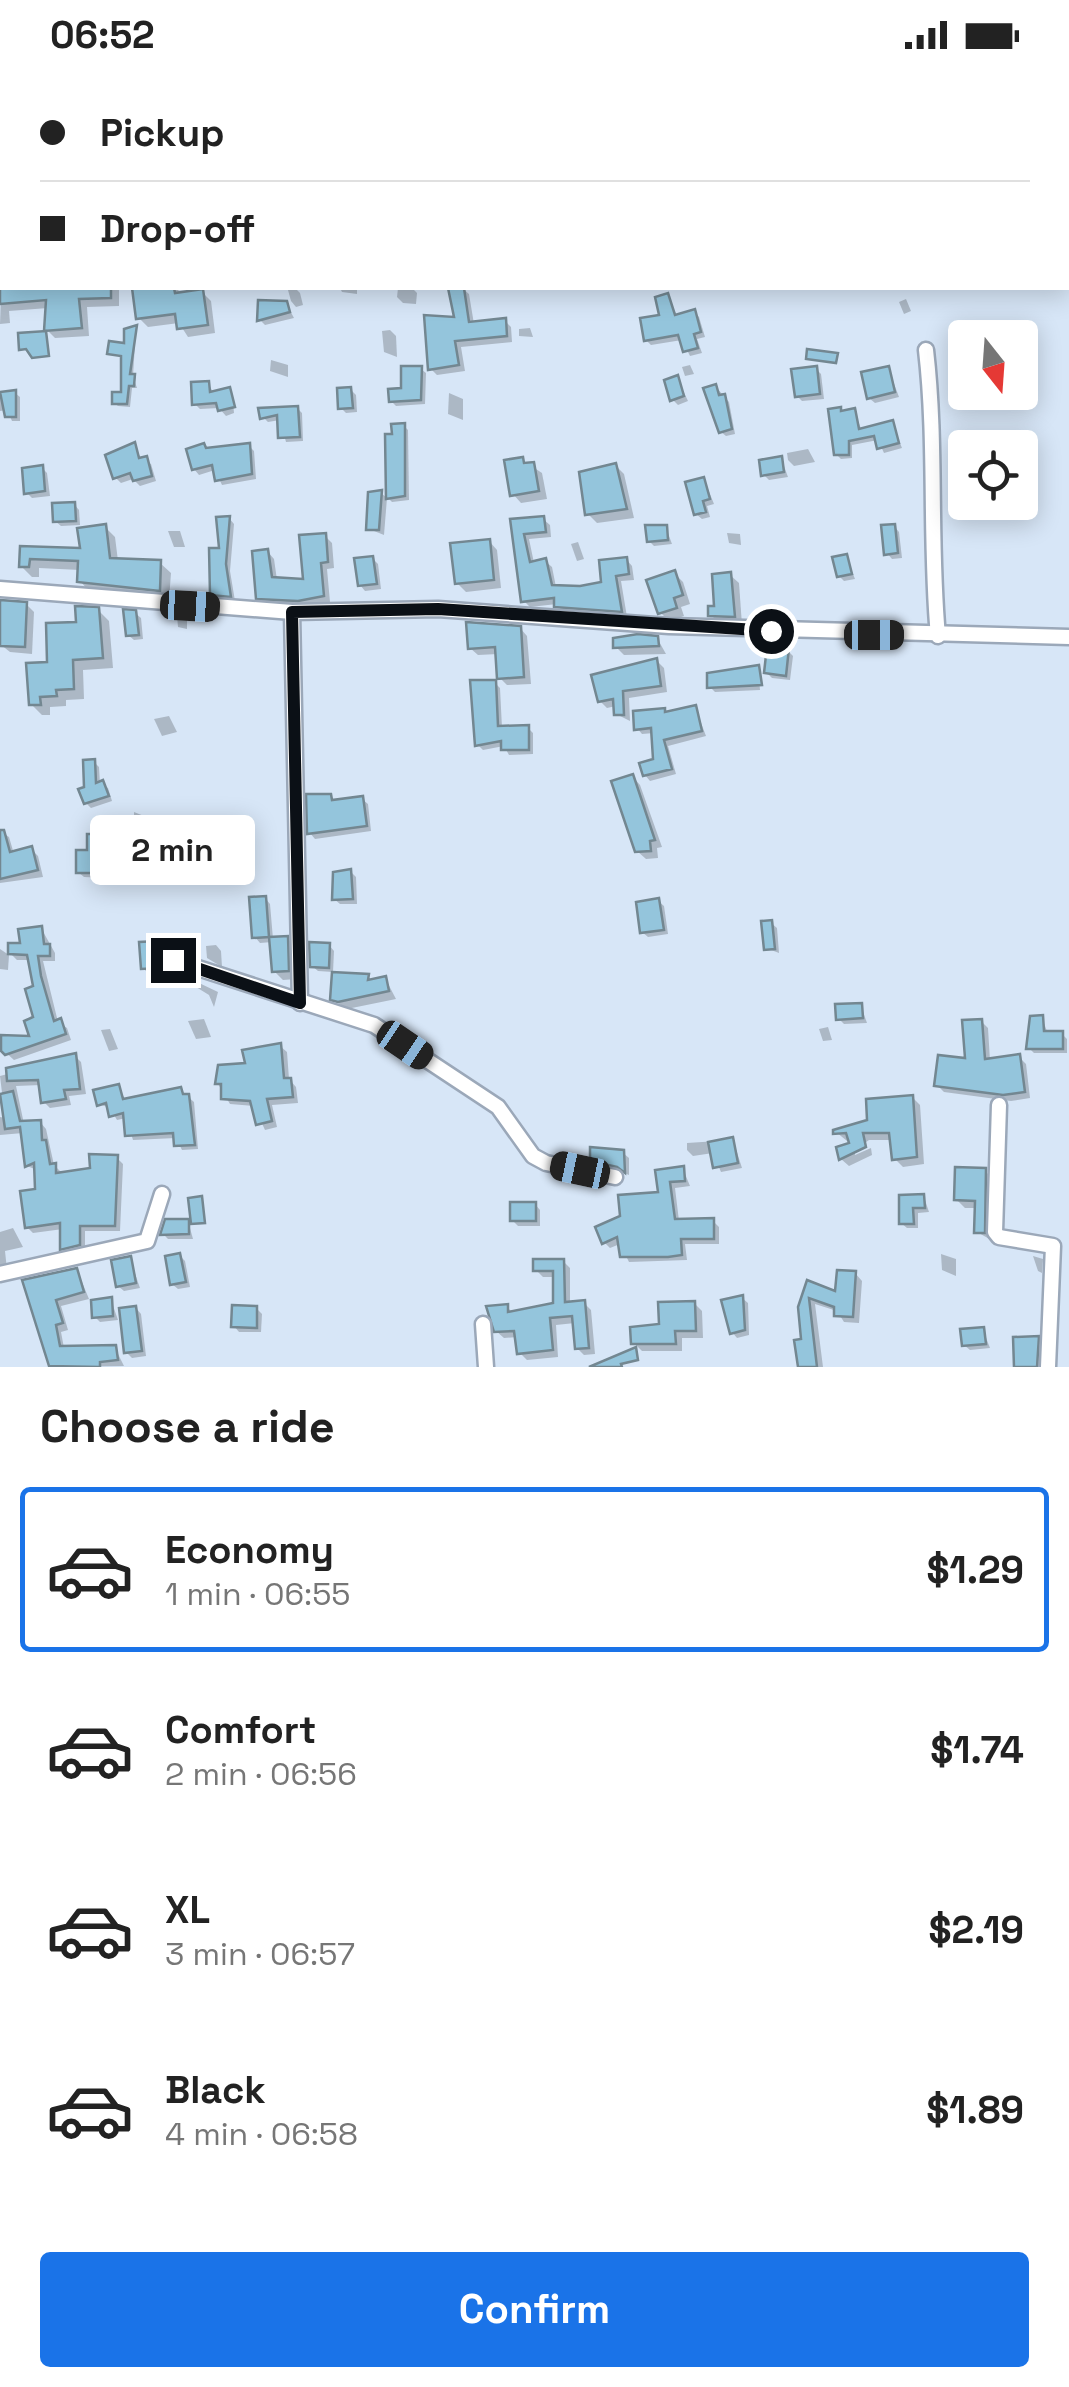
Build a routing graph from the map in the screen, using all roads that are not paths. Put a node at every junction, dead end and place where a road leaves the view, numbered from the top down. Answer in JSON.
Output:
{"nodes":[{"id":1,"x":460,"y":70,"type":"edge"},
{"id":2,"x":504,"y":70,"type":"edge"},
{"id":3,"x":926,"y":350,"type":"dead end"},
{"id":4,"x":0,"y":589,"type":"edge"},
{"id":5,"x":292,"y":612,"type":"junction"},
{"id":6,"x":938,"y":636,"type":"junction"},
{"id":7,"x":1069,"y":638,"type":"edge"},
{"id":8,"x":173,"y":960,"type":"dead end"},
{"id":9,"x":300,"y":1003,"type":"junction"},
{"id":10,"x":999,"y":1106,"type":"dead end"},
{"id":11,"x":615,"y":1178,"type":"dead end"},
{"id":12,"x":162,"y":1194,"type":"dead end"},
{"id":13,"x":0,"y":1274,"type":"edge"},
{"id":14,"x":483,"y":1324,"type":"dead end"},
{"id":15,"x":486,"y":1367,"type":"edge"},
{"id":16,"x":1048,"y":1367,"type":"edge"}],
"edges":[{"from":1,"to":2,"type":"street"},
{"from":3,"to":6,"type":"street"},
{"from":4,"to":5,"type":"street"},
{"from":5,"to":6,"type":"street"},
{"from":5,"to":9,"type":"street"},
{"from":6,"to":7,"type":"street"},
{"from":8,"to":9,"type":"street"},
{"from":9,"to":11,"type":"street"},
{"from":10,"to":16,"type":"street"},
{"from":12,"to":13,"type":"street"},
{"from":14,"to":15,"type":"street"}]}
